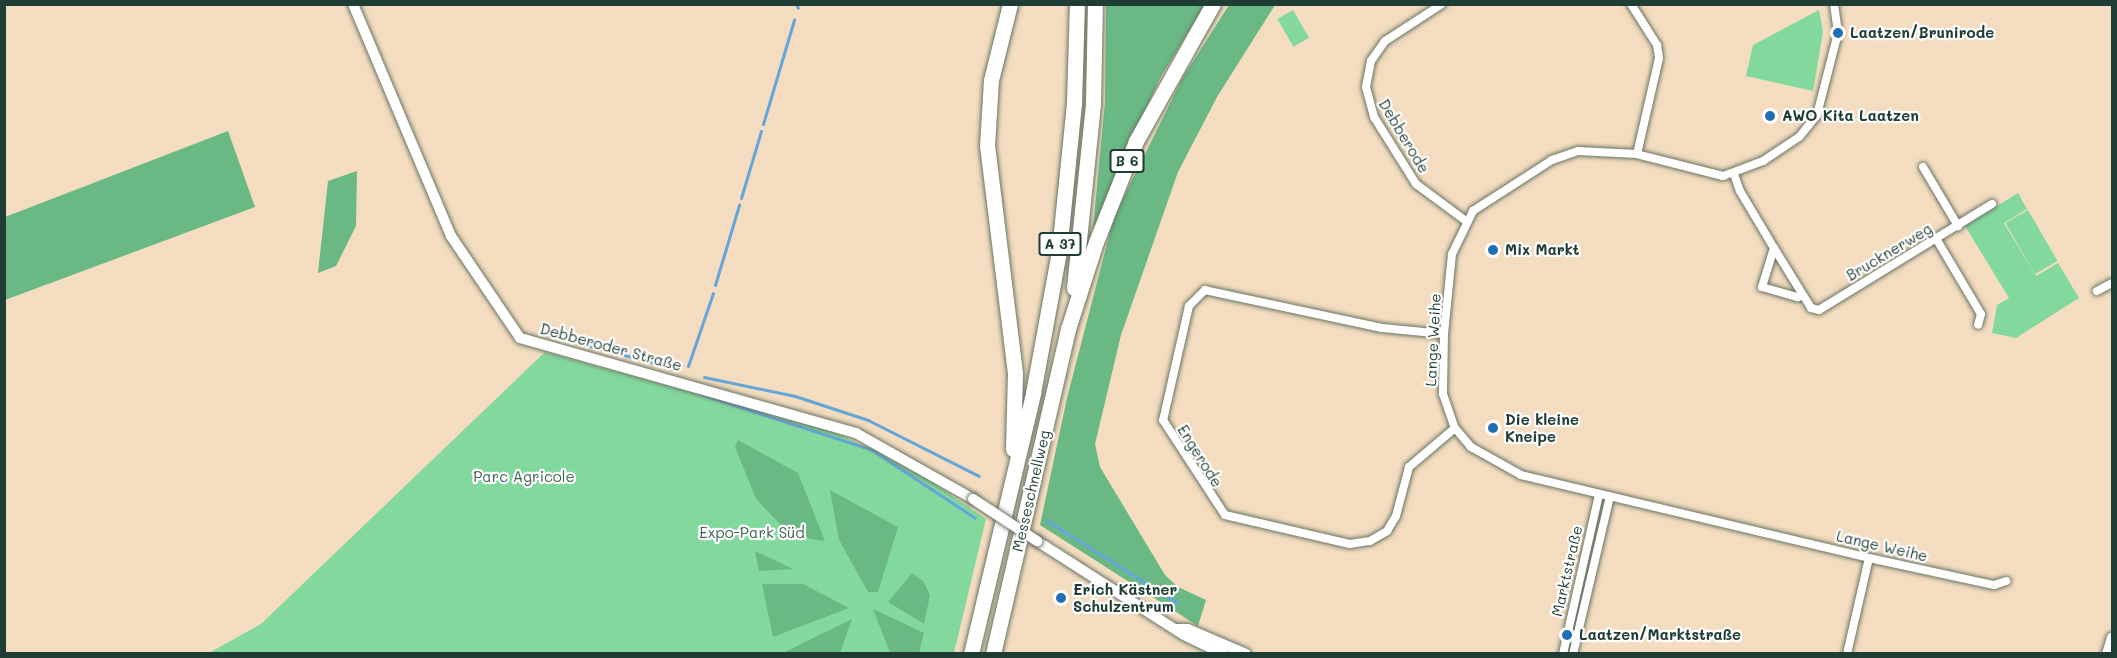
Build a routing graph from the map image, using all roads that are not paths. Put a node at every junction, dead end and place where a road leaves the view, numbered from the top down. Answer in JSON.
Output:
{"nodes":[{"id":1,"x":353,"y":4,"type":"edge"},
{"id":2,"x":1010,"y":4,"type":"edge"},
{"id":3,"x":1077,"y":4,"type":"edge"},
{"id":4,"x":1095,"y":4,"type":"edge"},
{"id":5,"x":1213,"y":4,"type":"edge"},
{"id":6,"x":1442,"y":4,"type":"edge"},
{"id":7,"x":1631,"y":4,"type":"edge"},
{"id":8,"x":1834,"y":4,"type":"edge"},
{"id":9,"x":1637,"y":154,"type":"junction"},
{"id":10,"x":1923,"y":167,"type":"dead end"},
{"id":11,"x":1734,"y":174,"type":"junction"},
{"id":12,"x":1992,"y":204,"type":"dead end"},
{"id":13,"x":1466,"y":221,"type":"junction"},
{"id":14,"x":1958,"y":226,"type":"junction"},
{"id":15,"x":1937,"y":240,"type":"junction"},
{"id":16,"x":1774,"y":248,"type":"junction"},
{"id":17,"x":2112,"y":283,"type":"edge"},
{"id":18,"x":2097,"y":291,"type":"dead end"},
{"id":19,"x":1803,"y":295,"type":"junction"},
{"id":20,"x":1978,"y":326,"type":"dead end"},
{"id":21,"x":1068,"y":329,"type":"junction"},
{"id":22,"x":1444,"y":334,"type":"junction"},
{"id":23,"x":1455,"y":428,"type":"junction"},
{"id":24,"x":1013,"y":478,"type":"junction"},
{"id":25,"x":1599,"y":494,"type":"junction"},
{"id":26,"x":1610,"y":496,"type":"junction"},
{"id":27,"x":1869,"y":558,"type":"junction"},
{"id":28,"x":2006,"y":582,"type":"dead end"},
{"id":29,"x":1177,"y":629,"type":"junction"},
{"id":30,"x":2112,"y":638,"type":"edge"},
{"id":31,"x":971,"y":654,"type":"edge"},
{"id":32,"x":993,"y":654,"type":"edge"},
{"id":33,"x":1224,"y":654,"type":"edge"},
{"id":34,"x":1246,"y":654,"type":"edge"},
{"id":35,"x":1563,"y":654,"type":"edge"},
{"id":36,"x":1572,"y":654,"type":"edge"},
{"id":37,"x":1847,"y":654,"type":"edge"},
{"id":38,"x":2107,"y":654,"type":"edge"}],
"edges":[{"from":1,"to":29,"type":"street","name":"Debberoder Straße","bridge":true},
{"from":2,"to":24,"type":"highway"},
{"from":3,"to":24,"type":"highway","number":"A 37"},
{"from":4,"to":21,"type":"highway","number":"A 37"},
{"from":5,"to":21,"type":"highway","number":"B 6"},
{"from":6,"to":13,"type":"street","name":"Debberode"},
{"from":7,"to":9,"type":"street"},
{"from":8,"to":11,"type":"street","name":"Lange Weihe"},
{"from":9,"to":11,"type":"street","name":"Lange Weihe"},
{"from":9,"to":13,"type":"street","name":"Lange Weihe"},
{"from":10,"to":14,"type":"street"},
{"from":11,"to":16,"type":"street","name":"Brucknerweg"},
{"from":12,"to":14,"type":"street","name":"Brucknerweg"},
{"from":13,"to":22,"type":"street","name":"Lange Weihe"},
{"from":14,"to":15,"type":"street","name":"Brucknerweg"},
{"from":15,"to":19,"type":"street","name":"Brucknerweg"},
{"from":15,"to":20,"type":"street"},
{"from":16,"to":19,"type":"street","name":"Brucknerweg"},
{"from":16,"to":19,"type":"street","name":"Brucknerweg"},
{"from":17,"to":18,"type":"street"},
{"from":21,"to":32,"type":"highway","name":"Messeschnellweg","number":"B 6"},
{"from":22,"to":23,"type":"street","name":"Lange Weihe"},
{"from":22,"to":23,"type":"street","name":"Engerode"},
{"from":23,"to":25,"type":"street","name":"Lange Weihe"},
{"from":24,"to":31,"type":"highway","name":"Messeschnellweg"},
{"from":25,"to":26,"type":"street","name":"Lange Weihe"},
{"from":25,"to":35,"type":"street","name":"Marktstraße"},
{"from":26,"to":27,"type":"street","name":"Lange Weihe"},
{"from":26,"to":36,"type":"street","name":"Marktstraße"},
{"from":27,"to":28,"type":"street","name":"Lange Weihe"},
{"from":27,"to":37,"type":"street"},
{"from":29,"to":33,"type":"street"},
{"from":29,"to":34,"type":"street"},
{"from":30,"to":38,"type":"street"}]}
